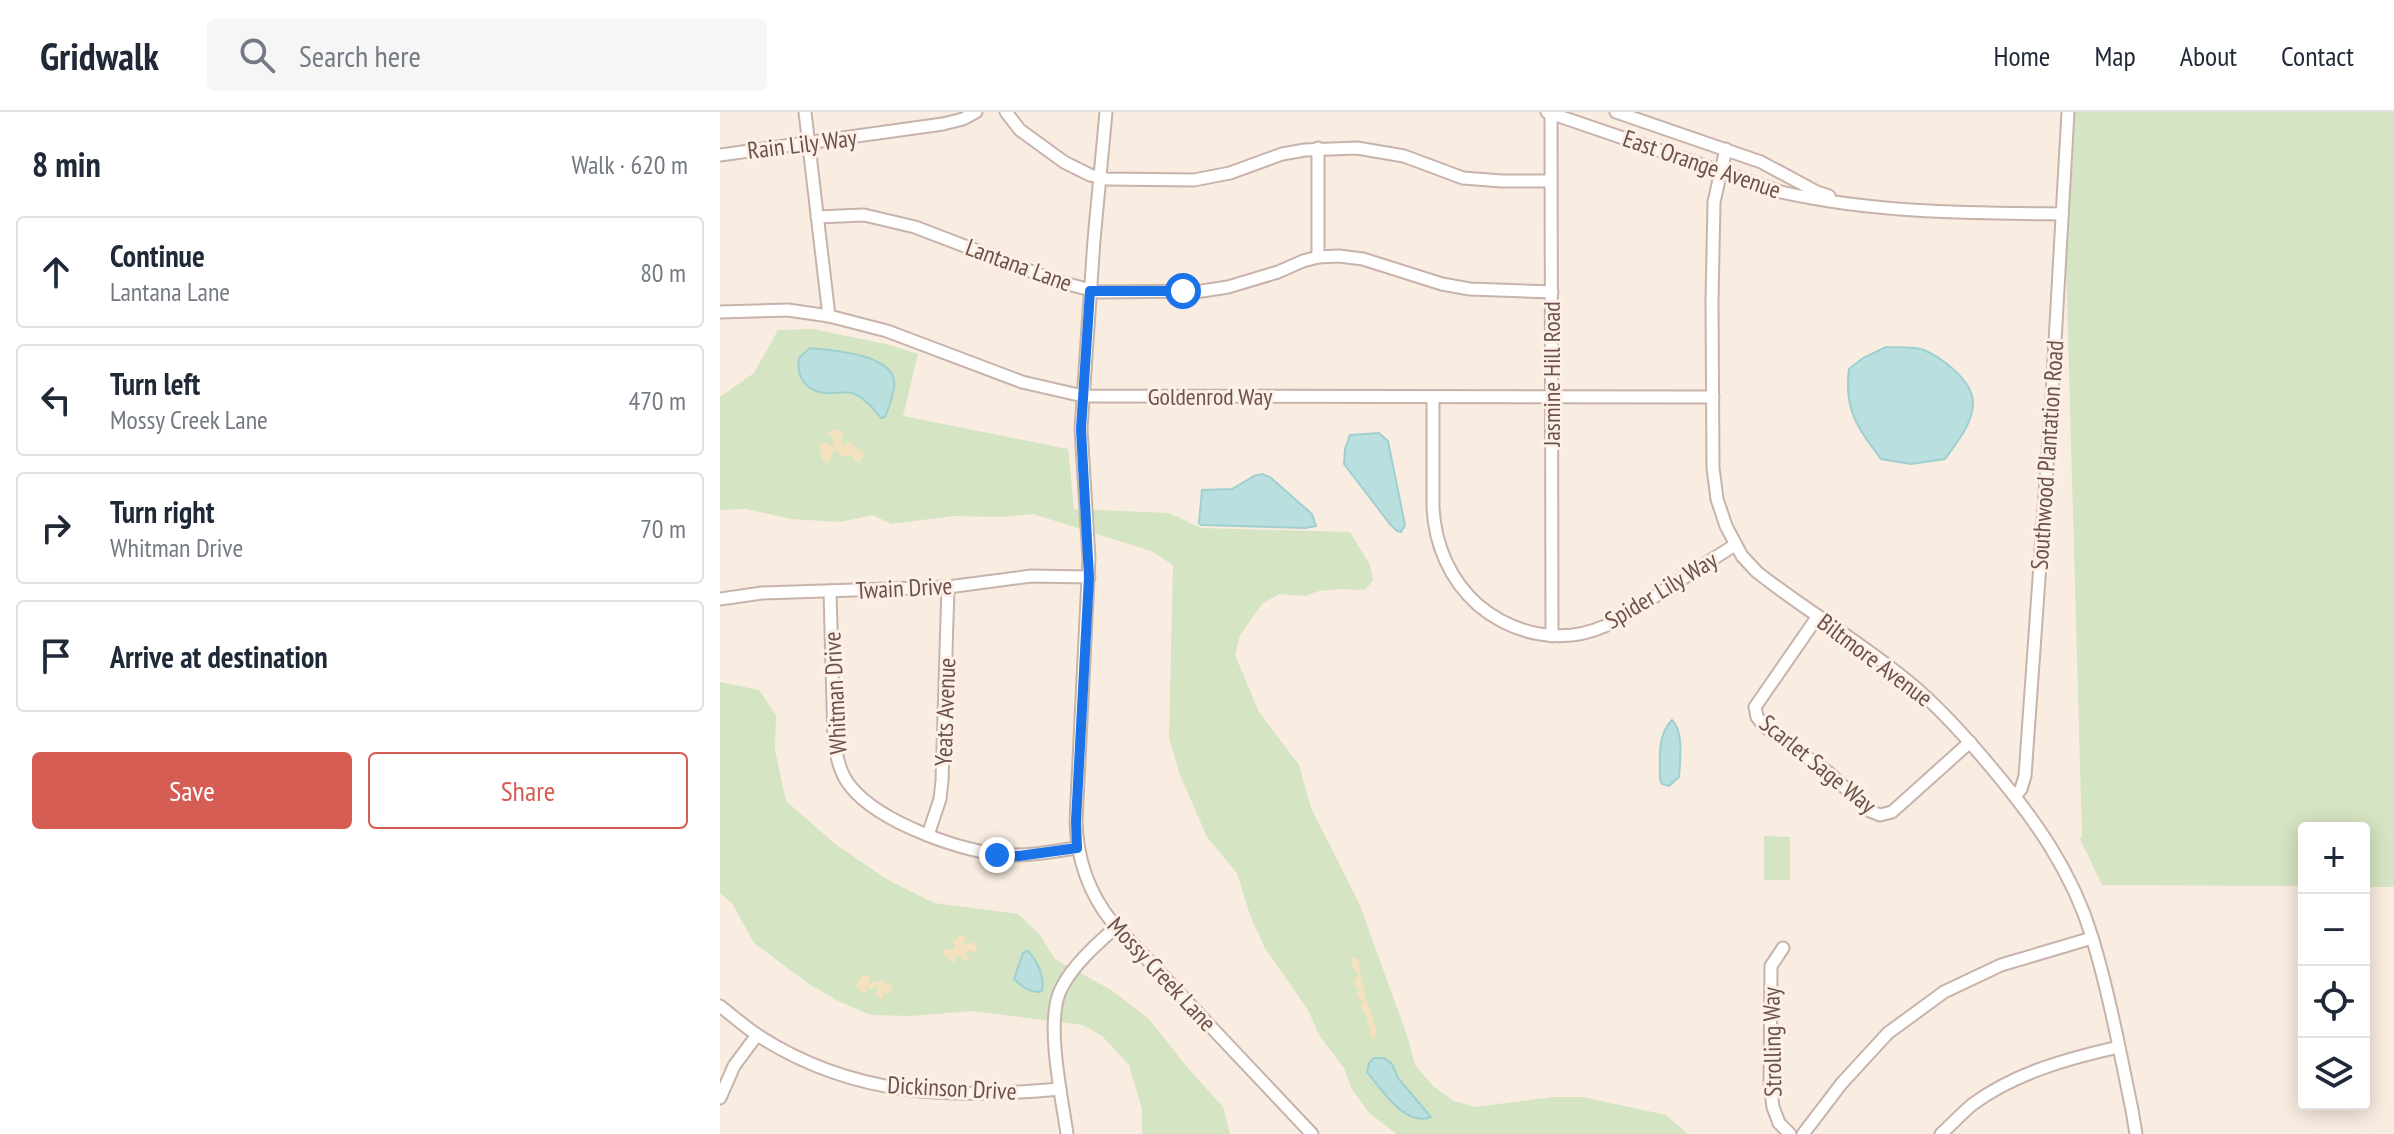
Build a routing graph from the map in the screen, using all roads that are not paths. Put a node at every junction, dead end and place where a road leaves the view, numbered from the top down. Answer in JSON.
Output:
{"nodes":[{"id":1,"x":805,"y":112,"type":"edge"},
{"id":2,"x":976,"y":112,"type":"edge"},
{"id":3,"x":1006,"y":112,"type":"edge"},
{"id":4,"x":1106,"y":112,"type":"edge"},
{"id":5,"x":1550,"y":112,"type":"edge"},
{"id":6,"x":1616,"y":112,"type":"edge"},
{"id":7,"x":2068,"y":112,"type":"edge"},
{"id":8,"x":808,"y":142,"type":"junction"},
{"id":9,"x":1318,"y":148,"type":"junction"},
{"id":10,"x":1726,"y":149,"type":"junction"},
{"id":11,"x":720,"y":155,"type":"edge"},
{"id":12,"x":1720,"y":171,"type":"junction"},
{"id":13,"x":1100,"y":177,"type":"junction"},
{"id":14,"x":1551,"y":181,"type":"junction"},
{"id":15,"x":1860,"y":207,"type":"junction"},
{"id":16,"x":2062,"y":214,"type":"junction"},
{"id":17,"x":817,"y":217,"type":"junction"},
{"id":18,"x":1318,"y":257,"type":"junction"},
{"id":19,"x":1090,"y":291,"type":"junction"},
{"id":20,"x":1552,"y":292,"type":"junction"},
{"id":21,"x":720,"y":312,"type":"edge"},
{"id":22,"x":829,"y":316,"type":"junction"},
{"id":23,"x":1083,"y":396,"type":"junction"},
{"id":24,"x":1433,"y":397,"type":"junction"},
{"id":25,"x":1551,"y":397,"type":"junction"},
{"id":26,"x":1713,"y":397,"type":"junction"},
{"id":27,"x":1735,"y":545,"type":"junction"},
{"id":28,"x":1089,"y":577,"type":"junction"},
{"id":29,"x":948,"y":587,"type":"junction"},
{"id":30,"x":830,"y":591,"type":"junction"},
{"id":31,"x":720,"y":599,"type":"edge"},
{"id":32,"x":1818,"y":616,"type":"junction"},
{"id":33,"x":1552,"y":636,"type":"junction"},
{"id":34,"x":1970,"y":742,"type":"junction"},
{"id":35,"x":2016,"y":795,"type":"junction"},
{"id":36,"x":928,"y":835,"type":"junction"},
{"id":37,"x":1077,"y":848,"type":"junction"},
{"id":38,"x":1116,"y":927,"type":"junction"},
{"id":39,"x":2092,"y":938,"type":"junction"},
{"id":40,"x":1783,"y":948,"type":"dead end"},
{"id":41,"x":720,"y":1006,"type":"edge"},
{"id":42,"x":757,"y":1035,"type":"junction"},
{"id":43,"x":2119,"y":1047,"type":"junction"},
{"id":44,"x":1060,"y":1089,"type":"junction"},
{"id":45,"x":720,"y":1098,"type":"edge"},
{"id":46,"x":1067,"y":1134,"type":"edge"},
{"id":47,"x":1312,"y":1134,"type":"edge"},
{"id":48,"x":1790,"y":1134,"type":"edge"},
{"id":49,"x":1803,"y":1134,"type":"edge"},
{"id":50,"x":1941,"y":1134,"type":"edge"},
{"id":51,"x":2136,"y":1134,"type":"edge"}],
"edges":[{"from":1,"to":8,"type":"street"},
{"from":2,"to":8,"type":"street","name":"Rain Lily Way"},
{"from":3,"to":13,"type":"street"},
{"from":4,"to":13,"type":"street","name":"Mossy Creek Lane"},
{"from":5,"to":12,"type":"street","name":"East Orange Avenue"},
{"from":5,"to":14,"type":"street","name":"Jasmine Hill Road"},
{"from":6,"to":10,"type":"street","name":"East Orange Avenue"},
{"from":7,"to":16,"type":"street","name":"Southwood Plantation Road"},
{"from":8,"to":11,"type":"street","name":"Rain Lily Way"},
{"from":8,"to":17,"type":"street"},
{"from":9,"to":13,"type":"street"},
{"from":9,"to":14,"type":"street"},
{"from":9,"to":18,"type":"street"},
{"from":10,"to":12,"type":"street","name":"Biltmore Avenue"},
{"from":10,"to":15,"type":"street","name":"East Orange Avenue"},
{"from":12,"to":15,"type":"street","name":"East Orange Avenue"},
{"from":12,"to":26,"type":"street","name":"Biltmore Avenue"},
{"from":13,"to":19,"type":"street","name":"Mossy Creek Lane"},
{"from":14,"to":20,"type":"street","name":"Jasmine Hill Road"},
{"from":15,"to":16,"type":"street","name":"East Orange Avenue"},
{"from":16,"to":35,"type":"street","name":"Southwood Plantation Road"},
{"from":17,"to":19,"type":"street","name":"Lantana Lane"},
{"from":17,"to":22,"type":"street"},
{"from":18,"to":19,"type":"street","name":"Lantana Lane"},
{"from":18,"to":20,"type":"street","name":"Lantana Lane"},
{"from":19,"to":23,"type":"street","name":"Mossy Creek Lane"},
{"from":20,"to":25,"type":"street","name":"Jasmine Hill Road"},
{"from":21,"to":22,"type":"street","name":"Goldenrod Way"},
{"from":22,"to":23,"type":"street","name":"Goldenrod Way"},
{"from":23,"to":24,"type":"street","name":"Goldenrod Way"},
{"from":23,"to":28,"type":"street","name":"Mossy Creek Lane"},
{"from":24,"to":25,"type":"street","name":"Goldenrod Way"},
{"from":24,"to":33,"type":"street","name":"Spider Lily Way"},
{"from":25,"to":26,"type":"street","name":"Goldenrod Way"},
{"from":25,"to":33,"type":"street","name":"Jasmine Hill Road"},
{"from":26,"to":27,"type":"street","name":"Biltmore Avenue"},
{"from":27,"to":32,"type":"street","name":"Biltmore Avenue"},
{"from":27,"to":33,"type":"street","name":"Spider Lily Way"},
{"from":28,"to":29,"type":"street","name":"Twain Drive"},
{"from":28,"to":37,"type":"street","name":"Mossy Creek Lane"},
{"from":29,"to":30,"type":"street","name":"Twain Drive"},
{"from":29,"to":36,"type":"street","name":"Yeats Avenue"},
{"from":30,"to":31,"type":"street","name":"Twain Drive"},
{"from":30,"to":36,"type":"street","name":"Whitman Drive"},
{"from":32,"to":34,"type":"street","name":"Biltmore Avenue"},
{"from":32,"to":34,"type":"street","name":"Scarlet Sage Way"},
{"from":34,"to":35,"type":"street","name":"Biltmore Avenue"},
{"from":35,"to":39,"type":"street","name":"Biltmore Avenue"},
{"from":36,"to":37,"type":"street","name":"Whitman Drive"},
{"from":37,"to":38,"type":"street","name":"Mossy Creek Lane"},
{"from":38,"to":44,"type":"street"},
{"from":38,"to":47,"type":"street","name":"Mossy Creek Lane"},
{"from":39,"to":43,"type":"street","name":"Biltmore Avenue"},
{"from":39,"to":49,"type":"street"},
{"from":40,"to":48,"type":"street","name":"Strolling Way"},
{"from":41,"to":42,"type":"street","name":"Dickinson Drive"},
{"from":42,"to":44,"type":"street","name":"Dickinson Drive"},
{"from":42,"to":45,"type":"street"},
{"from":43,"to":50,"type":"street"},
{"from":43,"to":51,"type":"street","name":"Biltmore Avenue"},
{"from":44,"to":46,"type":"street"}]}
